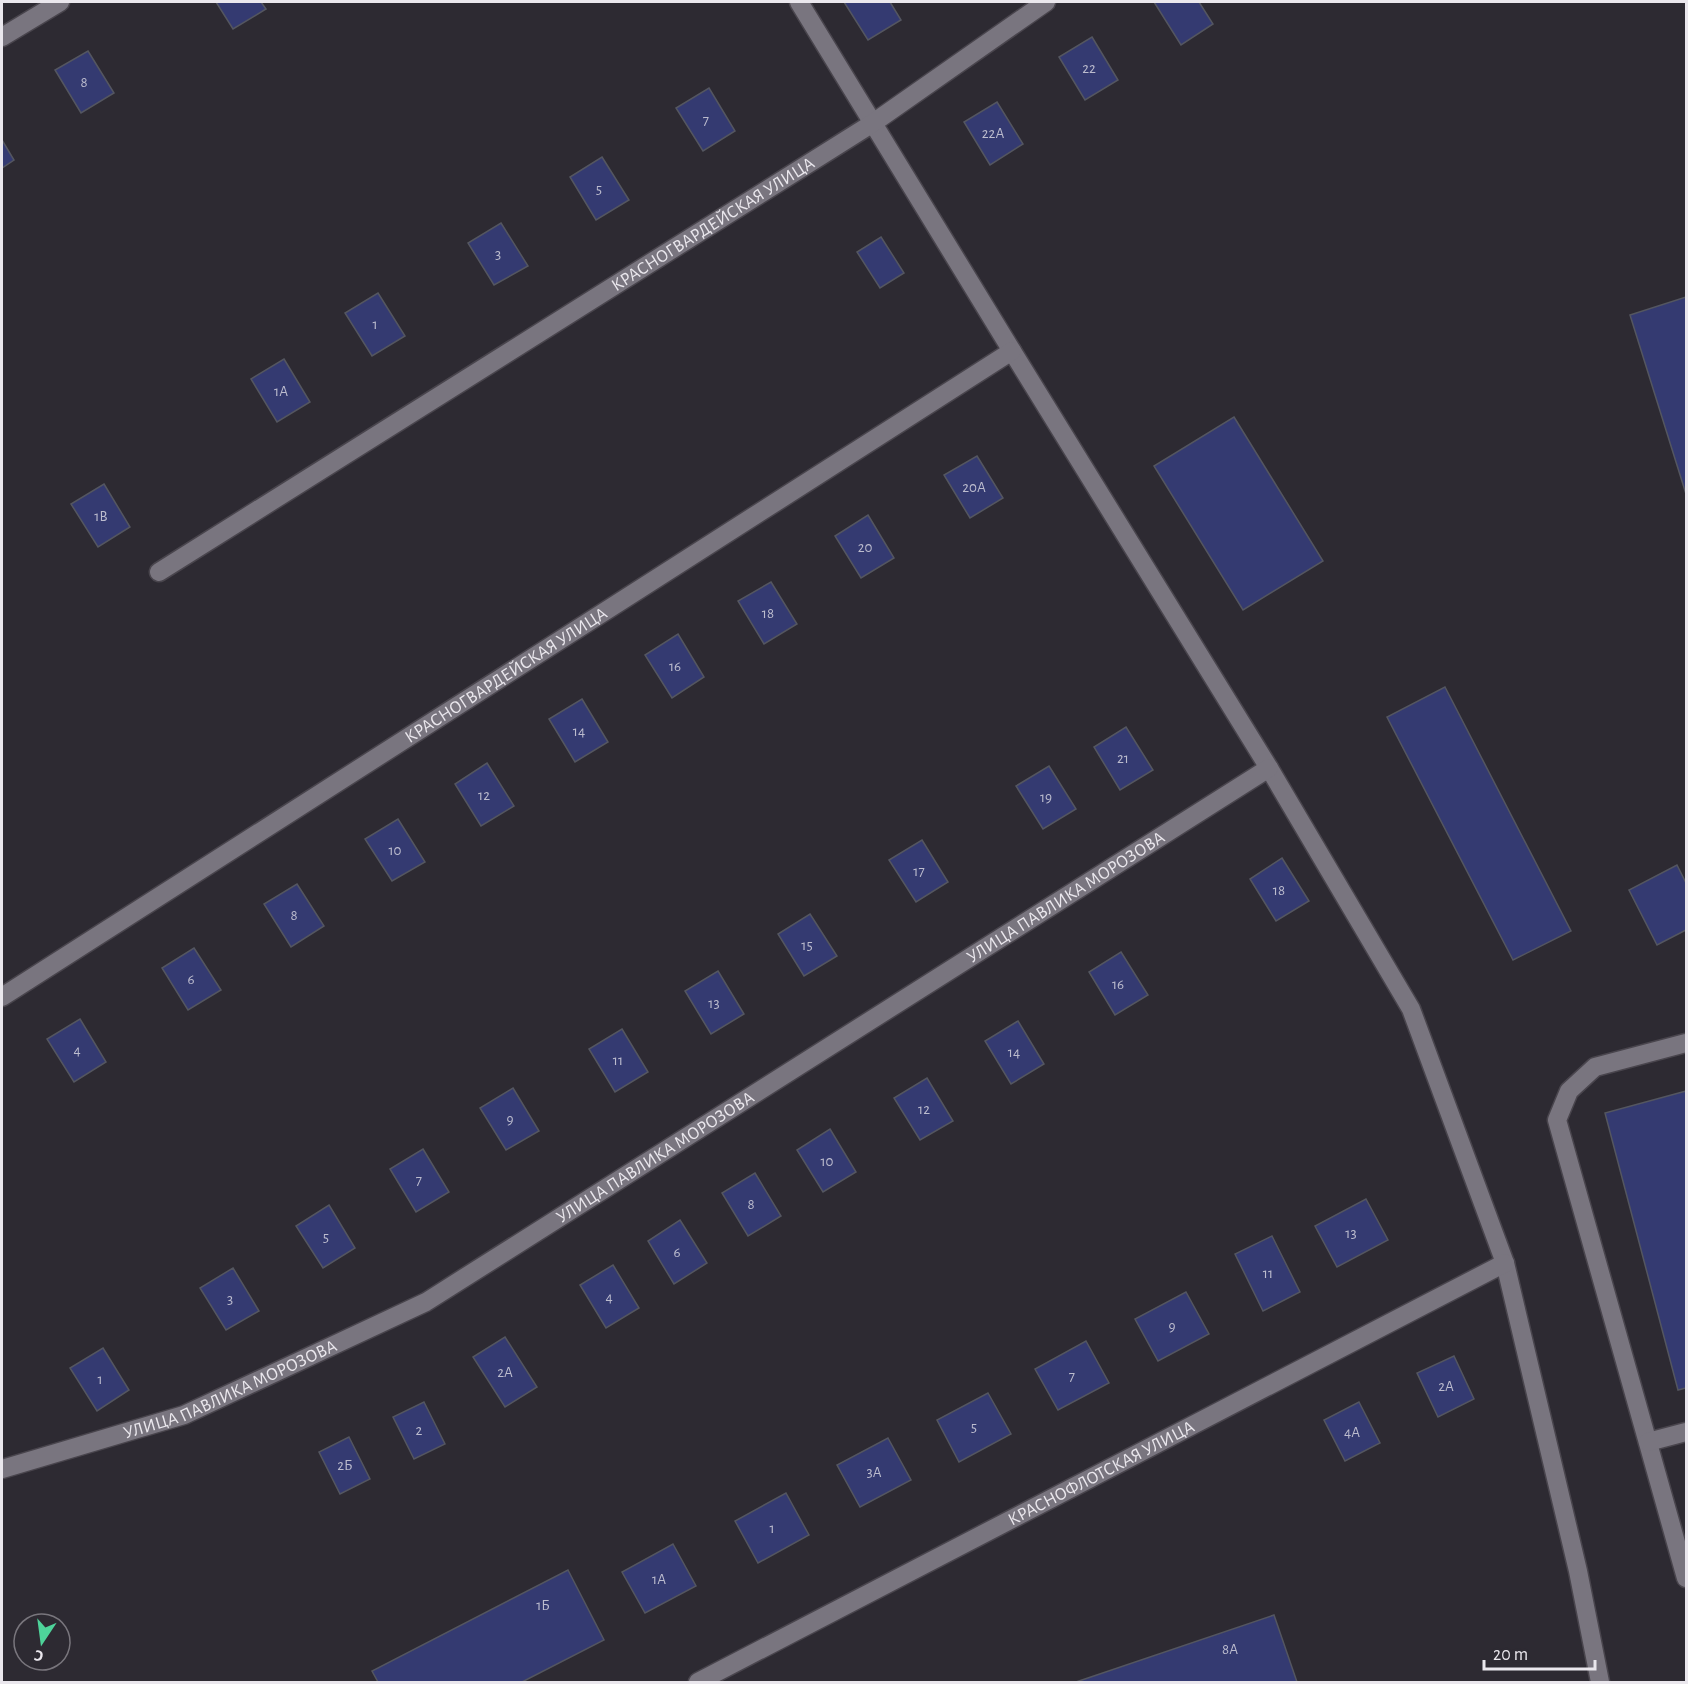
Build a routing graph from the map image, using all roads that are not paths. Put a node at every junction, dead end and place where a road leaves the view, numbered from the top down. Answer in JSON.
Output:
{"nodes":[{"id":1,"x":60,"y":2,"type":"edge"},
{"id":2,"x":799,"y":2,"type":"edge"},
{"id":3,"x":1046,"y":2,"type":"edge"},
{"id":4,"x":2,"y":37,"type":"edge"},
{"id":5,"x":873,"y":123,"type":"junction"},
{"id":6,"x":1012,"y":351,"type":"junction"},
{"id":7,"x":159,"y":572,"type":"dead end"},
{"id":8,"x":1269,"y":768,"type":"junction"},
{"id":9,"x":2,"y":997,"type":"edge"},
{"id":10,"x":1686,"y":1043,"type":"edge"},
{"id":11,"x":1505,"y":1263,"type":"junction"},
{"id":12,"x":1686,"y":1432,"type":"edge"},
{"id":13,"x":1648,"y":1442,"type":"junction"},
{"id":14,"x":2,"y":1469,"type":"edge"},
{"id":15,"x":1686,"y":1578,"type":"edge"},
{"id":16,"x":699,"y":1683,"type":"edge"},
{"id":17,"x":1599,"y":1683,"type":"edge"}],
"edges":[{"from":1,"to":4,"type":"street"},
{"from":2,"to":5,"type":"street"},
{"from":3,"to":5,"type":"street","name":"КРАСНОГВАРДЕЙСКАЯ УЛИЦА"},
{"from":5,"to":6,"type":"street"},
{"from":5,"to":7,"type":"street","name":"КРАСНОГВАРДЕЙСКАЯ УЛИЦА"},
{"from":6,"to":8,"type":"street"},
{"from":6,"to":9,"type":"street","name":"КРАСНОГВАРДЕЙСКАЯ УЛИЦА"},
{"from":8,"to":11,"type":"street"},
{"from":8,"to":14,"type":"street","name":"УЛИЦА ПАВЛИКА МОРОЗОВА"},
{"from":10,"to":13,"type":"street"},
{"from":11,"to":16,"type":"street","name":"КРАСНОФЛОТСКАЯ УЛИЦА"},
{"from":11,"to":17,"type":"street"},
{"from":12,"to":13,"type":"street"},
{"from":13,"to":15,"type":"street"}]}
